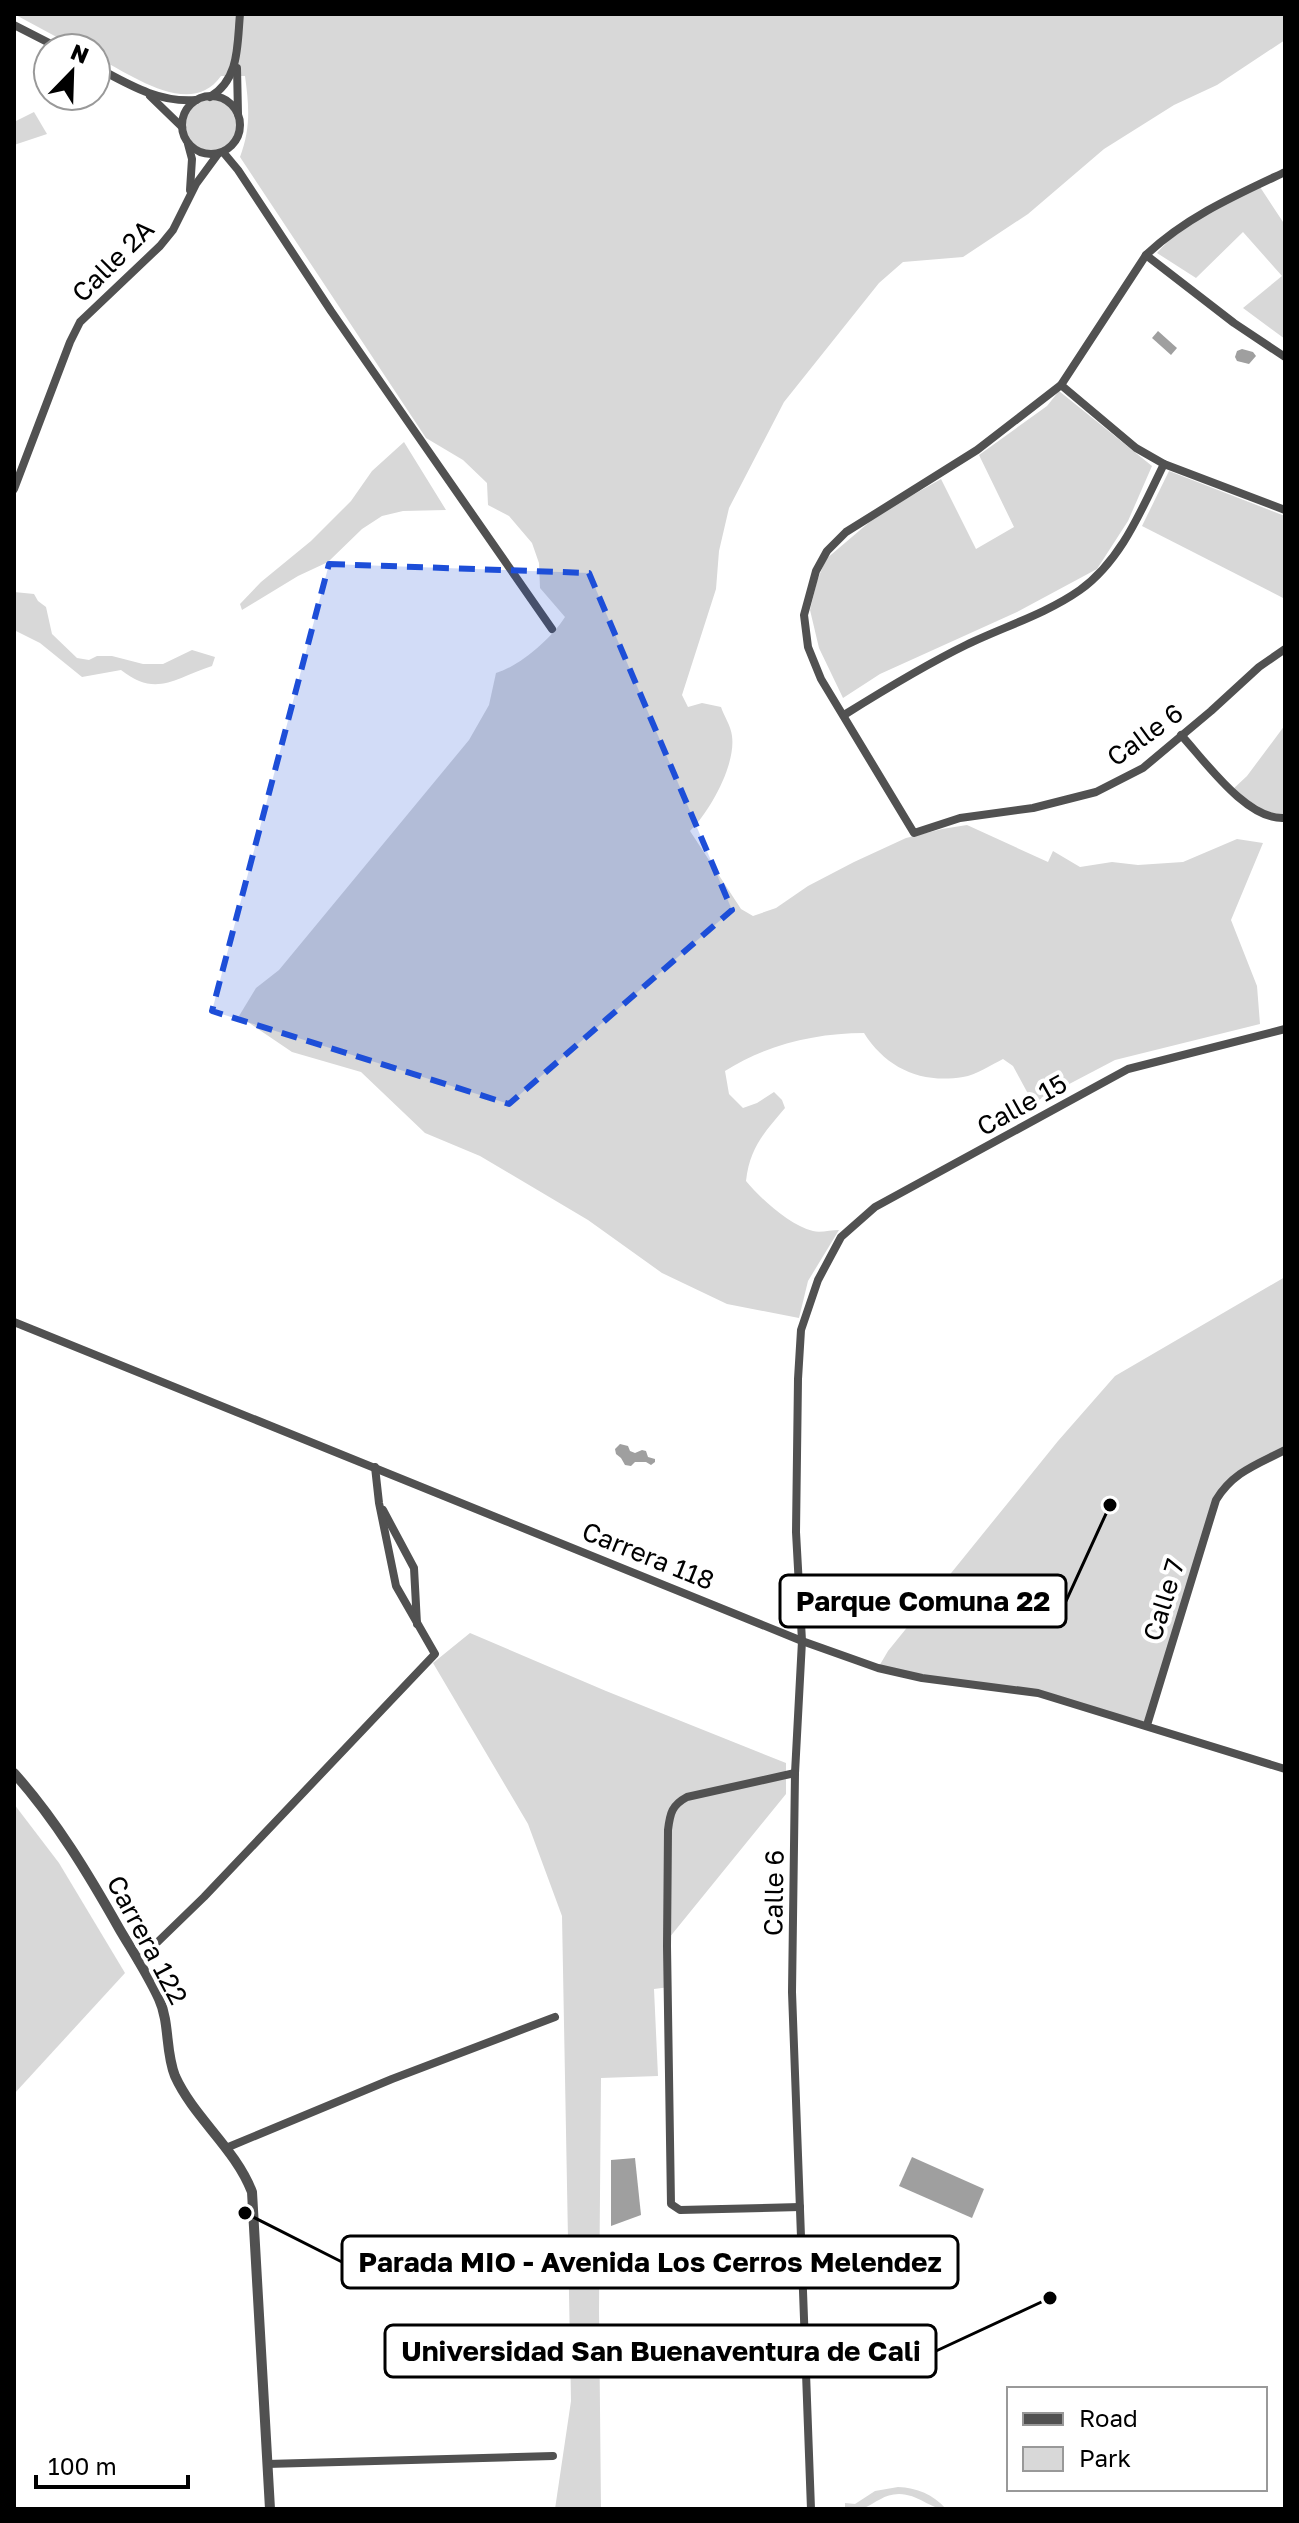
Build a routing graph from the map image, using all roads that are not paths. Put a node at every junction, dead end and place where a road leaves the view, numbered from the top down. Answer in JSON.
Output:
{"nodes":[{"id":1,"x":240,"y":14,"type":"edge"},
{"id":2,"x":14,"y":25,"type":"edge"},
{"id":3,"x":32,"y":34,"type":"edge"},
{"id":4,"x":236,"y":59,"type":"junction"},
{"id":5,"x":112,"y":75,"type":"edge"},
{"id":6,"x":146,"y":93,"type":"junction"},
{"id":7,"x":210,"y":97,"type":"junction"},
{"id":8,"x":198,"y":100,"type":"junction"},
{"id":9,"x":238,"y":115,"type":"junction"},
{"id":10,"x":182,"y":127,"type":"junction"},
{"id":11,"x":188,"y":143,"type":"junction"},
{"id":12,"x":232,"y":145,"type":"junction"},
{"id":13,"x":221,"y":153,"type":"junction"},
{"id":14,"x":238,"y":170,"type":"junction"},
{"id":15,"x":1285,"y":172,"type":"edge"},
{"id":16,"x":189,"y":195,"type":"junction"},
{"id":17,"x":1146,"y":255,"type":"junction"},
{"id":18,"x":1285,"y":357,"type":"edge"},
{"id":19,"x":1061,"y":385,"type":"junction"},
{"id":20,"x":1164,"y":464,"type":"junction"},
{"id":21,"x":14,"y":489,"type":"edge"},
{"id":22,"x":1285,"y":510,"type":"edge"},
{"id":23,"x":552,"y":629,"type":"dead end"},
{"id":24,"x":1285,"y":649,"type":"edge"},
{"id":25,"x":844,"y":715,"type":"junction"},
{"id":26,"x":1181,"y":735,"type":"junction"},
{"id":27,"x":1285,"y":818,"type":"edge"},
{"id":28,"x":1285,"y":1029,"type":"edge"},
{"id":29,"x":818,"y":1280,"type":"joint"},
{"id":30,"x":14,"y":1322,"type":"edge"},
{"id":31,"x":1285,"y":1450,"type":"edge"},
{"id":32,"x":375,"y":1467,"type":"junction"},
{"id":33,"x":379,"y":1503,"type":"junction"},
{"id":34,"x":417,"y":1625,"type":"junction"},
{"id":35,"x":802,"y":1641,"type":"junction"},
{"id":36,"x":1147,"y":1725,"type":"junction"},
{"id":37,"x":1285,"y":1769,"type":"edge"},
{"id":38,"x":14,"y":1773,"type":"edge"},
{"id":39,"x":795,"y":1773,"type":"junction"},
{"id":40,"x":138,"y":1961,"type":"junction"},
{"id":41,"x":555,"y":2017,"type":"dead end"},
{"id":42,"x":226,"y":2148,"type":"junction"},
{"id":43,"x":800,"y":2207,"type":"junction"},
{"id":44,"x":553,"y":2456,"type":"dead end"},
{"id":45,"x":267,"y":2464,"type":"junction"},
{"id":46,"x":270,"y":2509,"type":"edge"},
{"id":47,"x":811,"y":2509,"type":"edge"}],
"edges":[{"from":1,"to":4,"type":"street"},
{"from":2,"to":3,"type":"street"},
{"from":4,"to":7,"type":"street"},
{"from":4,"to":9,"type":"street"},
{"from":5,"to":6,"type":"street"},
{"from":6,"to":8,"type":"street"},
{"from":6,"to":10,"type":"street"},
{"from":7,"to":8,"type":"street"},
{"from":7,"to":9,"type":"street"},
{"from":8,"to":10,"type":"street"},
{"from":9,"to":12,"type":"street"},
{"from":10,"to":11,"type":"street"},
{"from":11,"to":13,"type":"street"},
{"from":11,"to":16,"type":"street","name":"Calle 2A"},
{"from":12,"to":13,"type":"street"},
{"from":12,"to":14,"type":"street"},
{"from":13,"to":14,"type":"street"},
{"from":13,"to":16,"type":"street","name":"Calle 2A"},
{"from":14,"to":23,"type":"street"},
{"from":15,"to":17,"type":"street"},
{"from":16,"to":21,"type":"street","name":"Calle 2A"},
{"from":17,"to":18,"type":"street"},
{"from":17,"to":19,"type":"street"},
{"from":19,"to":20,"type":"street"},
{"from":19,"to":25,"type":"street"},
{"from":20,"to":22,"type":"street"},
{"from":20,"to":25,"type":"street"},
{"from":24,"to":26,"type":"street","name":"Calle 6"},
{"from":25,"to":26,"type":"street","name":"Calle 6"},
{"from":26,"to":27,"type":"street"},
{"from":28,"to":29,"type":"street","name":"Calle 15"},
{"from":29,"to":35,"type":"street","name":"Calle 6"},
{"from":30,"to":32,"type":"street","name":"Carrera 118"},
{"from":31,"to":36,"type":"street","name":"Calle 7"},
{"from":32,"to":33,"type":"street"},
{"from":32,"to":35,"type":"street","name":"Carrera 118"},
{"from":33,"to":34,"type":"street"},
{"from":33,"to":34,"type":"street"},
{"from":34,"to":40,"type":"street"},
{"from":35,"to":36,"type":"street","name":"Carrera 118"},
{"from":35,"to":39,"type":"street","name":"Calle 6"},
{"from":36,"to":37,"type":"street","name":"Carrera 118"},
{"from":38,"to":40,"type":"street","name":"Carrera 122"},
{"from":39,"to":43,"type":"street","name":"Calle 6"},
{"from":39,"to":43,"type":"street"},
{"from":40,"to":42,"type":"street","name":"Carrera 122"},
{"from":41,"to":42,"type":"street"},
{"from":42,"to":45,"type":"street","name":"Carrera 122"},
{"from":43,"to":47,"type":"street","name":"Calle 6"},
{"from":44,"to":45,"type":"street"},
{"from":45,"to":46,"type":"street","name":"Carrera 122"}]}
